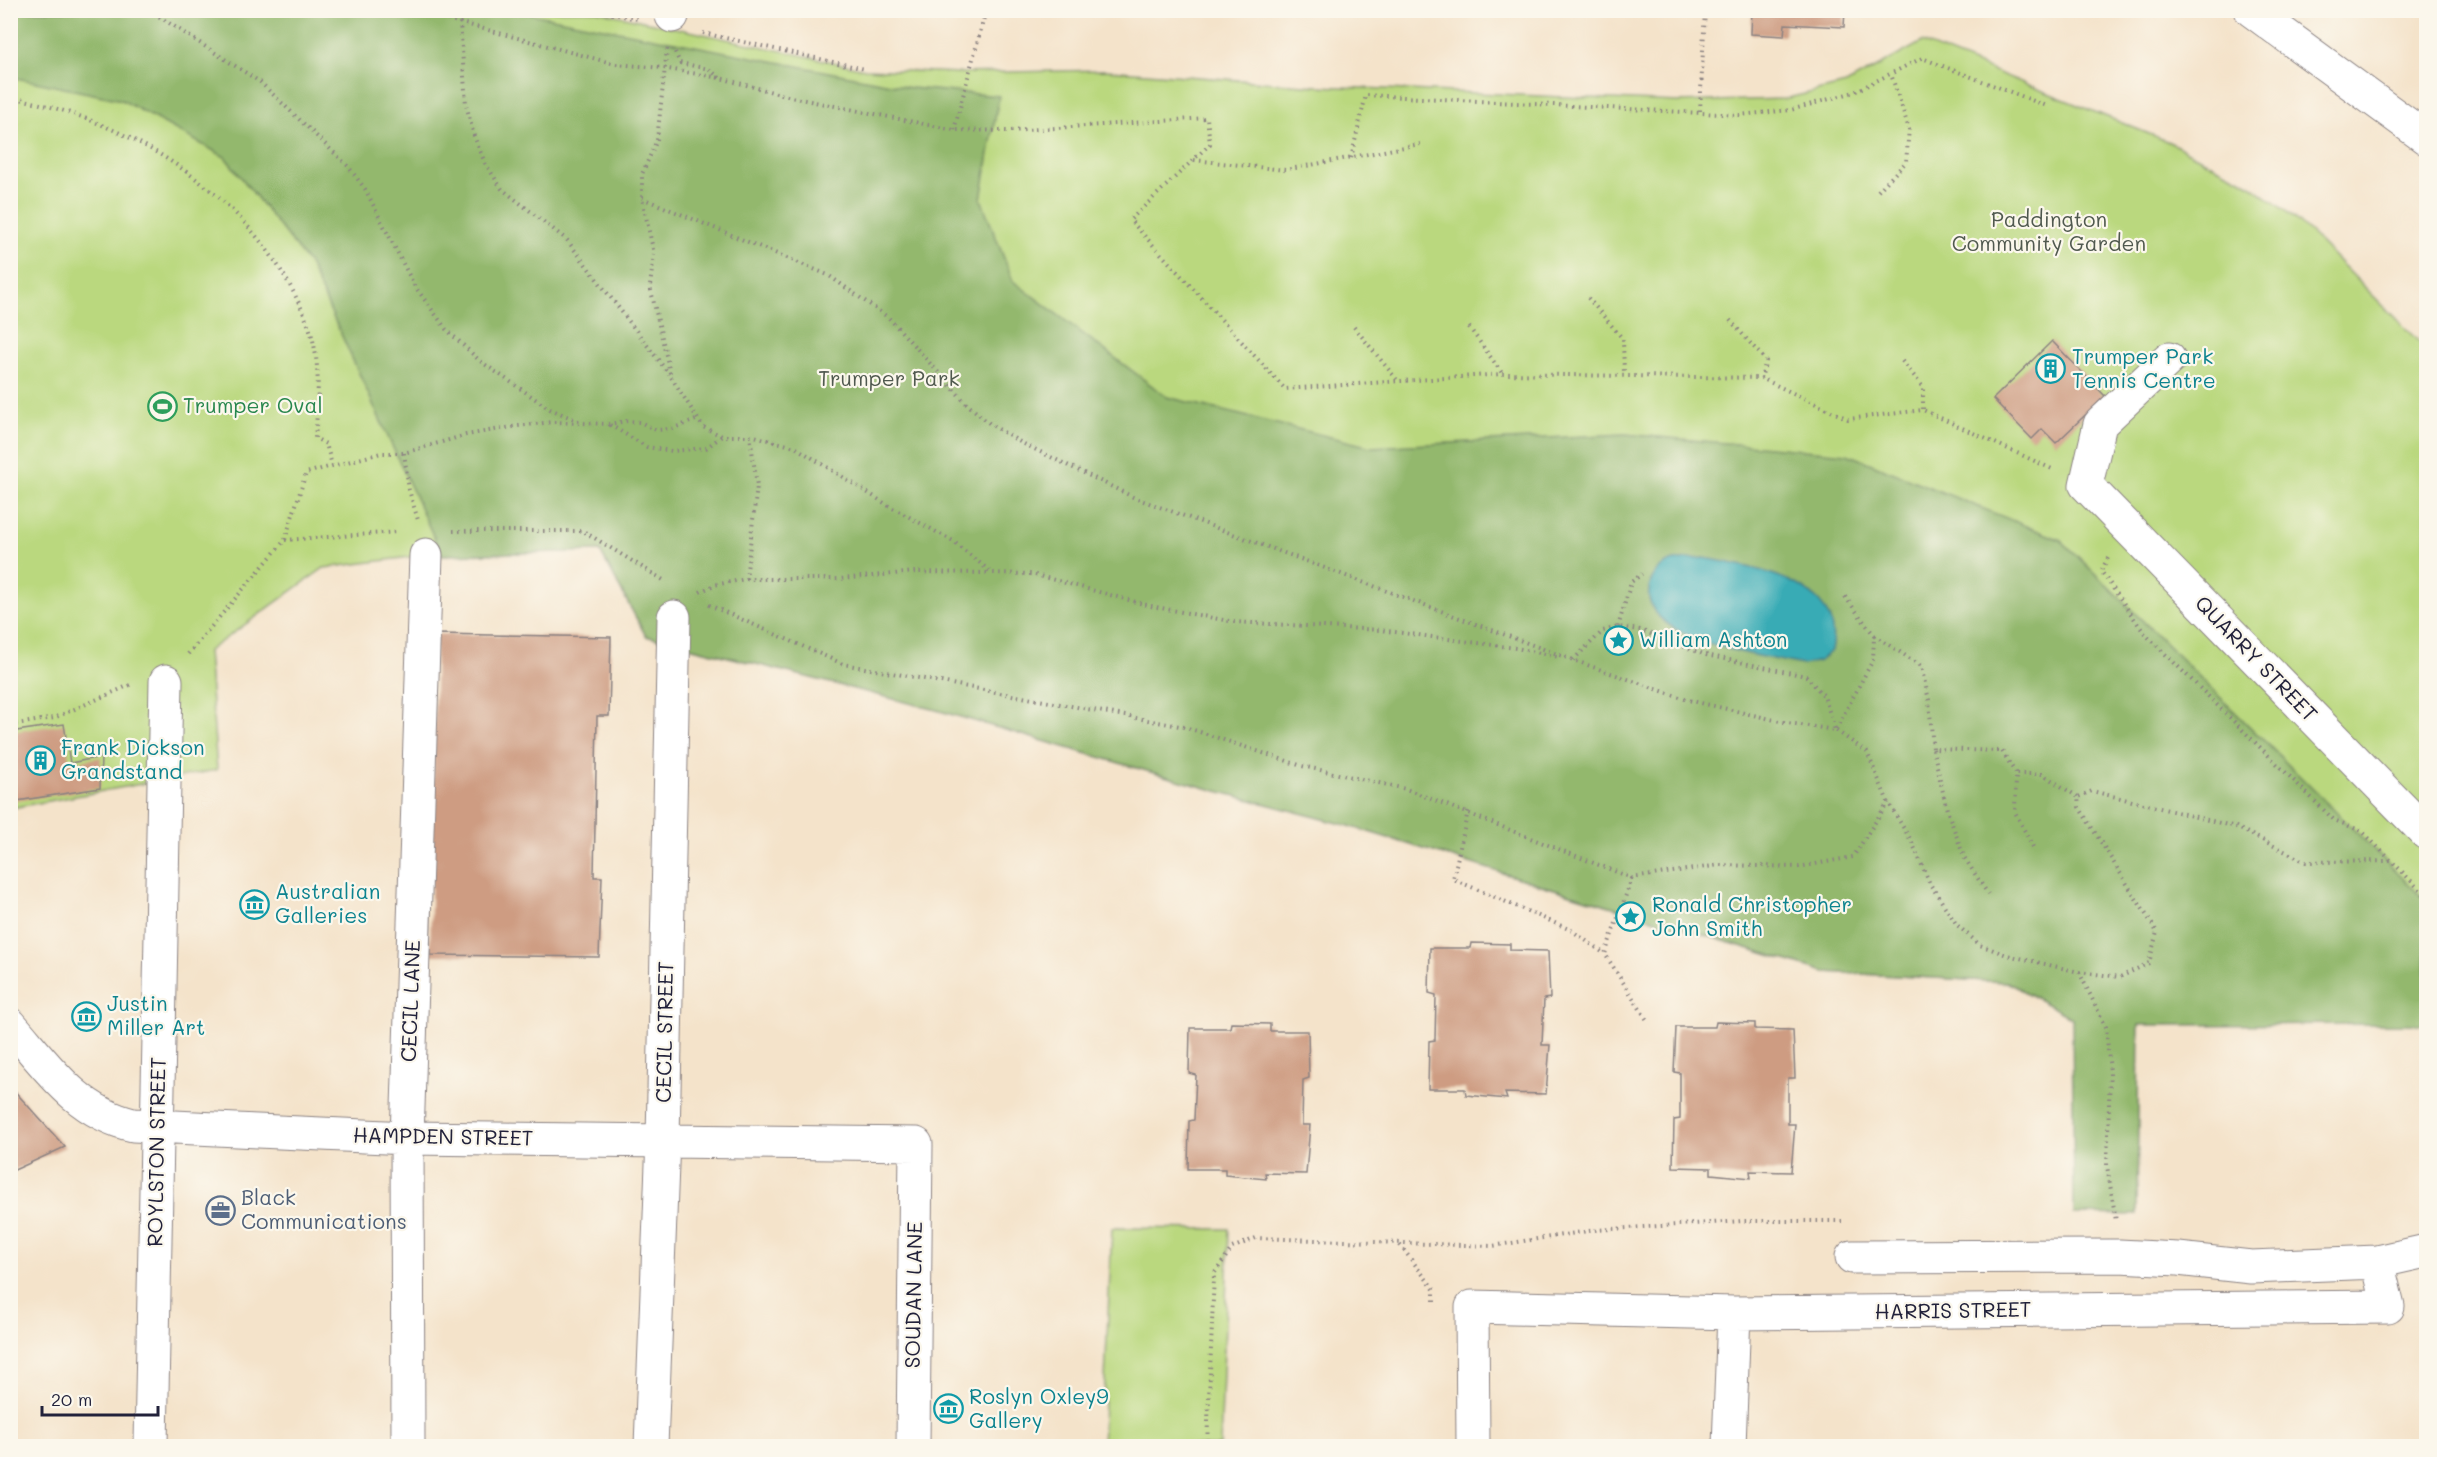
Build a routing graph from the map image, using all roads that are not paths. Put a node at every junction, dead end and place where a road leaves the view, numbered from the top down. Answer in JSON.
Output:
{"nodes":[{"id":1,"x":2251,"y":10,"type":"edge"},
{"id":2,"x":2427,"y":138,"type":"edge"},
{"id":3,"x":2169,"y":358,"type":"dead end"},
{"id":4,"x":417,"y":543,"type":"road end"},
{"id":5,"x":682,"y":607,"type":"road end"},
{"id":6,"x":166,"y":681,"type":"road end"},
{"id":7,"x":2427,"y":833,"type":"edge"},
{"id":8,"x":10,"y":1024,"type":"edge"},
{"id":9,"x":158,"y":1125,"type":"junction"},
{"id":10,"x":407,"y":1138,"type":"junction"},
{"id":11,"x":663,"y":1139,"type":"junction"},
{"id":12,"x":916,"y":1144,"type":"joint"},
{"id":13,"x":2426,"y":1251,"type":"edge"},
{"id":14,"x":1852,"y":1257,"type":"dead end"},
{"id":15,"x":2377,"y":1262,"type":"junction"},
{"id":16,"x":1734,"y":1313,"type":"junction"},
{"id":17,"x":151,"y":1444,"type":"dead end"},
{"id":18,"x":408,"y":1446,"type":"edge"},
{"id":19,"x":651,"y":1446,"type":"edge"},
{"id":20,"x":913,"y":1446,"type":"edge"},
{"id":21,"x":1473,"y":1446,"type":"edge"},
{"id":22,"x":1729,"y":1446,"type":"edge"}],
"edges":[{"from":1,"to":2,"type":"street"},
{"from":3,"to":7,"type":"street","name":"QUARRY STREET"},
{"from":4,"to":10,"type":"street","name":"CECIL LANE"},
{"from":5,"to":11,"type":"street","name":"CECIL STREET"},
{"from":6,"to":9,"type":"street","name":"ROYLSTON STREET"},
{"from":8,"to":9,"type":"street","name":"HAMPDEN STREET"},
{"from":9,"to":10,"type":"street","name":"HAMPDEN STREET"},
{"from":9,"to":17,"type":"street","name":"ROYLSTON STREET"},
{"from":10,"to":11,"type":"street","name":"HAMPDEN STREET"},
{"from":10,"to":18,"type":"street","name":"CECIL LANE"},
{"from":11,"to":12,"type":"street","name":"HAMPDEN STREET"},
{"from":11,"to":19,"type":"street","name":"CECIL STREET"},
{"from":12,"to":20,"type":"street","name":"SOUDAN LANE"},
{"from":13,"to":15,"type":"street"},
{"from":14,"to":15,"type":"street"},
{"from":15,"to":16,"type":"street","name":"HARRIS STREET"},
{"from":16,"to":21,"type":"street","name":"HARRIS STREET"},
{"from":16,"to":22,"type":"street"}]}
